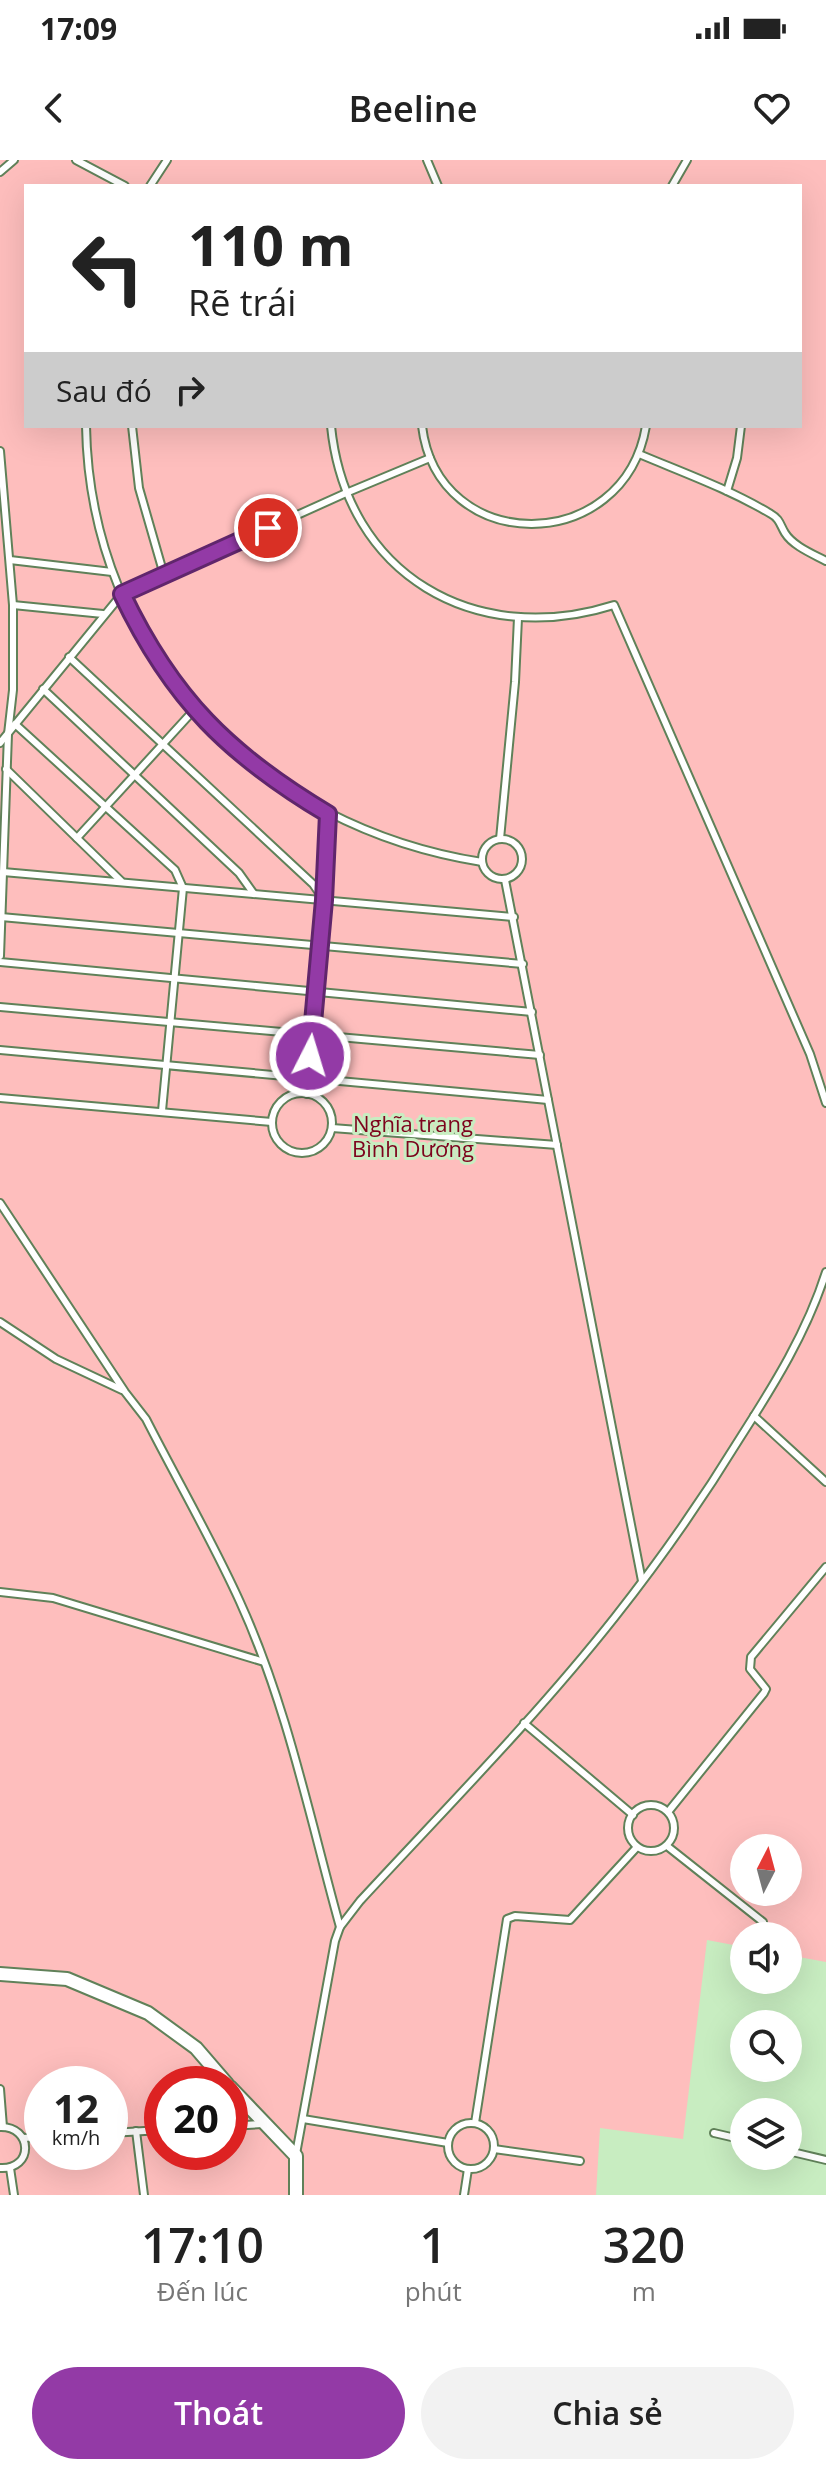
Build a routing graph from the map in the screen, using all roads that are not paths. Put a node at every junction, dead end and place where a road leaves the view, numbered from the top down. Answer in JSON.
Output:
{"nodes":[{"id":1,"x":14,"y":160,"type":"edge"},
{"id":2,"x":76,"y":160,"type":"edge"},
{"id":3,"x":167,"y":160,"type":"edge"},
{"id":4,"x":427,"y":160,"type":"edge"},
{"id":5,"x":687,"y":160,"type":"edge"},
{"id":6,"x":0,"y":172,"type":"edge"},
{"id":7,"x":121,"y":184,"type":"edge"},
{"id":8,"x":151,"y":184,"type":"edge"},
{"id":9,"x":437,"y":184,"type":"edge"},
{"id":10,"x":673,"y":184,"type":"edge"},
{"id":11,"x":86,"y":428,"type":"edge"},
{"id":12,"x":132,"y":428,"type":"edge"},
{"id":13,"x":331,"y":428,"type":"edge"},
{"id":14,"x":422,"y":428,"type":"edge"},
{"id":15,"x":646,"y":428,"type":"edge"},
{"id":16,"x":741,"y":428,"type":"edge"},
{"id":17,"x":0,"y":451,"type":"edge"},
{"id":18,"x":639,"y":454,"type":"junction"},
{"id":19,"x":430,"y":458,"type":"junction"},
{"id":20,"x":727,"y":491,"type":"junction"},
{"id":21,"x":346,"y":493,"type":"junction"},
{"id":22,"x":10,"y":560,"type":"junction"},
{"id":23,"x":826,"y":561,"type":"edge"},
{"id":24,"x":112,"y":572,"type":"junction"},
{"id":25,"x":164,"y":575,"type":"junction"},
{"id":26,"x":122,"y":594,"type":"junction"},
{"id":27,"x":13,"y":605,"type":"junction"},
{"id":28,"x":103,"y":614,"type":"junction"},
{"id":29,"x":518,"y":618,"type":"junction"},
{"id":30,"x":69,"y":657,"type":"junction"},
{"id":31,"x":43,"y":689,"type":"junction"},
{"id":32,"x":194,"y":710,"type":"junction"},
{"id":33,"x":15,"y":724,"type":"junction"},
{"id":34,"x":8,"y":734,"type":"junction"},
{"id":35,"x":0,"y":743,"type":"edge"},
{"id":36,"x":164,"y":744,"type":"junction"},
{"id":37,"x":6,"y":769,"type":"junction"},
{"id":38,"x":134,"y":775,"type":"junction"},
{"id":39,"x":105,"y":807,"type":"junction"},
{"id":40,"x":328,"y":814,"type":"junction"},
{"id":41,"x":77,"y":838,"type":"junction"},
{"id":42,"x":500,"y":839,"type":"junction"},
{"id":43,"x":482,"y":862,"type":"junction"},
{"id":44,"x":3,"y":872,"type":"junction"},
{"id":45,"x":505,"y":880,"type":"junction"},
{"id":46,"x":121,"y":882,"type":"junction"},
{"id":47,"x":183,"y":888,"type":"junction"},
{"id":48,"x":254,"y":894,"type":"junction"},
{"id":49,"x":324,"y":900,"type":"junction"},
{"id":50,"x":1,"y":917,"type":"edge"},
{"id":51,"x":514,"y":917,"type":"junction"},
{"id":52,"x":180,"y":933,"type":"junction"},
{"id":53,"x":320,"y":946,"type":"junction"},
{"id":54,"x":0,"y":956,"type":"edge"},
{"id":55,"x":0,"y":962,"type":"edge"},
{"id":56,"x":523,"y":964,"type":"junction"},
{"id":57,"x":175,"y":979,"type":"junction"},
{"id":58,"x":316,"y":992,"type":"junction"},
{"id":59,"x":0,"y":1007,"type":"edge"},
{"id":60,"x":532,"y":1012,"type":"junction"},
{"id":61,"x":170,"y":1022,"type":"junction"},
{"id":62,"x":312,"y":1034,"type":"junction"},
{"id":63,"x":0,"y":1050,"type":"edge"},
{"id":64,"x":540,"y":1055,"type":"junction"},
{"id":65,"x":167,"y":1066,"type":"junction"},
{"id":66,"x":308,"y":1078,"type":"junction"},
{"id":67,"x":307,"y":1094,"type":"junction"},
{"id":68,"x":0,"y":1098,"type":"edge"},
{"id":69,"x":548,"y":1100,"type":"junction"},
{"id":70,"x":826,"y":1103,"type":"edge"},
{"id":71,"x":162,"y":1111,"type":"junction"},
{"id":72,"x":272,"y":1122,"type":"junction"},
{"id":73,"x":332,"y":1128,"type":"junction"},
{"id":74,"x":557,"y":1145,"type":"junction"},
{"id":75,"x":0,"y":1203,"type":"edge"},
{"id":76,"x":826,"y":1272,"type":"edge"},
{"id":77,"x":0,"y":1322,"type":"edge"},
{"id":78,"x":125,"y":1392,"type":"junction"},
{"id":79,"x":754,"y":1416,"type":"junction"},
{"id":80,"x":826,"y":1482,"type":"edge"},
{"id":81,"x":826,"y":1567,"type":"edge"},
{"id":82,"x":642,"y":1581,"type":"junction"},
{"id":83,"x":0,"y":1592,"type":"edge"},
{"id":84,"x":264,"y":1662,"type":"junction"},
{"id":85,"x":524,"y":1723,"type":"junction"},
{"id":86,"x":668,"y":1812,"type":"junction"},
{"id":87,"x":633,"y":1815,"type":"junction"},
{"id":88,"x":667,"y":1846,"type":"junction"},
{"id":89,"x":637,"y":1847,"type":"junction"},
{"id":90,"x":763,"y":1922,"type":"dead end"},
{"id":91,"x":340,"y":1927,"type":"junction"},
{"id":92,"x":0,"y":1974,"type":"edge"},
{"id":93,"x":212,"y":2066,"type":"edge"},
{"id":94,"x":0,"y":2089,"type":"edge"},
{"id":95,"x":248,"y":2106,"type":"edge"},
{"id":96,"x":303,"y":2119,"type":"junction"},
{"id":97,"x":475,"y":2123,"type":"junction"},
{"id":98,"x":266,"y":2124,"type":"junction"},
{"id":99,"x":248,"y":2125,"type":"edge"},
{"id":100,"x":1,"y":2127,"type":"edge"},
{"id":101,"x":136,"y":2131,"type":"junction"},
{"id":102,"x":144,"y":2131,"type":"edge"},
{"id":103,"x":128,"y":2132,"type":"edge"},
{"id":104,"x":714,"y":2133,"type":"dead end"},
{"id":105,"x":730,"y":2137,"type":"edge"},
{"id":106,"x":23,"y":2138,"type":"joint"},
{"id":107,"x":448,"y":2143,"type":"junction"},
{"id":108,"x":494,"y":2149,"type":"junction"},
{"id":109,"x":802,"y":2154,"type":"edge"},
{"id":110,"x":296,"y":2156,"type":"junction"},
{"id":111,"x":826,"y":2160,"type":"edge"},
{"id":112,"x":580,"y":2161,"type":"dead end"},
{"id":113,"x":0,"y":2168,"type":"edge"},
{"id":114,"x":10,"y":2168,"type":"junction"},
{"id":115,"x":468,"y":2169,"type":"junction"},
{"id":116,"x":14,"y":2195,"type":"edge"},
{"id":117,"x":144,"y":2195,"type":"edge"},
{"id":118,"x":296,"y":2195,"type":"edge"},
{"id":119,"x":464,"y":2195,"type":"edge"}],
"edges":[{"from":1,"to":6,"type":"lane"},
{"from":2,"to":7,"type":"lane"},
{"from":3,"to":8,"type":"lane"},
{"from":4,"to":9,"type":"lane"},
{"from":5,"to":10,"type":"lane"},
{"from":11,"to":24,"type":"lane"},
{"from":12,"to":25,"type":"lane"},
{"from":13,"to":21,"type":"lane"},
{"from":14,"to":19,"type":"lane"},
{"from":15,"to":18,"type":"lane"},
{"from":16,"to":20,"type":"lane"},
{"from":17,"to":22,"type":"lane"},
{"from":18,"to":19,"type":"lane"},
{"from":18,"to":20,"type":"lane"},
{"from":19,"to":21,"type":"lane"},
{"from":20,"to":23,"type":"lane"},
{"from":21,"to":25,"type":"lane"},
{"from":21,"to":29,"type":"lane"},
{"from":22,"to":24,"type":"lane"},
{"from":22,"to":27,"type":"lane"},
{"from":24,"to":26,"type":"lane"},
{"from":25,"to":26,"type":"lane"},
{"from":26,"to":28,"type":"lane"},
{"from":26,"to":32,"type":"lane"},
{"from":27,"to":28,"type":"lane"},
{"from":27,"to":34,"type":"lane"},
{"from":28,"to":30,"type":"lane"},
{"from":29,"to":42,"type":"lane"},
{"from":29,"to":70,"type":"lane"},
{"from":30,"to":31,"type":"lane"},
{"from":30,"to":36,"type":"lane"},
{"from":31,"to":33,"type":"lane"},
{"from":31,"to":38,"type":"lane"},
{"from":32,"to":36,"type":"lane"},
{"from":32,"to":40,"type":"lane"},
{"from":33,"to":34,"type":"lane"},
{"from":33,"to":39,"type":"lane"},
{"from":34,"to":35,"type":"lane"},
{"from":34,"to":37,"type":"lane"},
{"from":36,"to":38,"type":"lane"},
{"from":36,"to":49,"type":"lane"},
{"from":37,"to":41,"type":"lane"},
{"from":37,"to":44,"type":"lane"},
{"from":38,"to":39,"type":"lane"},
{"from":38,"to":48,"type":"lane"},
{"from":39,"to":41,"type":"lane"},
{"from":39,"to":47,"type":"lane"},
{"from":40,"to":43,"type":"lane"},
{"from":40,"to":49,"type":"lane"},
{"from":41,"to":46,"type":"lane"},
{"from":42,"to":43,"type":"lane"},
{"from":42,"to":45,"type":"lane"},
{"from":43,"to":45,"type":"lane"},
{"from":44,"to":46,"type":"lane"},
{"from":44,"to":50,"type":"lane"},
{"from":45,"to":51,"type":"lane"},
{"from":46,"to":47,"type":"lane"},
{"from":47,"to":48,"type":"lane"},
{"from":47,"to":52,"type":"lane"},
{"from":48,"to":49,"type":"lane"},
{"from":49,"to":51,"type":"lane"},
{"from":49,"to":53,"type":"lane"},
{"from":50,"to":52,"type":"lane"},
{"from":50,"to":54,"type":"lane"},
{"from":51,"to":56,"type":"lane"},
{"from":52,"to":53,"type":"lane"},
{"from":52,"to":57,"type":"lane"},
{"from":53,"to":56,"type":"lane"},
{"from":53,"to":58,"type":"lane"},
{"from":55,"to":57,"type":"lane"},
{"from":56,"to":60,"type":"lane"},
{"from":57,"to":58,"type":"lane"},
{"from":57,"to":61,"type":"lane"},
{"from":58,"to":60,"type":"lane"},
{"from":58,"to":62,"type":"lane"},
{"from":59,"to":61,"type":"lane"},
{"from":60,"to":64,"type":"lane"},
{"from":61,"to":62,"type":"lane"},
{"from":61,"to":65,"type":"lane"},
{"from":62,"to":64,"type":"lane"},
{"from":62,"to":66,"type":"lane"},
{"from":63,"to":65,"type":"lane"},
{"from":64,"to":69,"type":"lane"},
{"from":65,"to":66,"type":"lane"},
{"from":65,"to":71,"type":"lane"},
{"from":66,"to":67,"type":"lane"},
{"from":66,"to":69,"type":"lane"},
{"from":67,"to":72,"type":"lane"},
{"from":67,"to":73,"type":"lane"},
{"from":68,"to":71,"type":"lane"},
{"from":69,"to":74,"type":"lane"},
{"from":71,"to":72,"type":"lane"},
{"from":72,"to":73,"type":"lane"},
{"from":73,"to":74,"type":"lane"},
{"from":74,"to":82,"type":"lane"},
{"from":75,"to":78,"type":"lane"},
{"from":76,"to":79,"type":"lane"},
{"from":77,"to":78,"type":"lane"},
{"from":78,"to":84,"type":"lane"},
{"from":79,"to":80,"type":"lane"},
{"from":79,"to":82,"type":"lane"},
{"from":81,"to":86,"type":"lane"},
{"from":82,"to":85,"type":"lane"},
{"from":83,"to":84,"type":"lane"},
{"from":84,"to":91,"type":"lane"},
{"from":85,"to":87,"type":"lane"},
{"from":85,"to":91,"type":"lane"},
{"from":86,"to":87,"type":"lane"},
{"from":86,"to":88,"type":"lane"},
{"from":87,"to":89,"type":"lane"},
{"from":88,"to":89,"type":"lane"},
{"from":88,"to":90,"type":"lane"},
{"from":89,"to":97,"type":"lane"},
{"from":91,"to":96,"type":"lane"},
{"from":92,"to":93,"type":"street"},
{"from":94,"to":100,"type":"lane"},
{"from":95,"to":98,"type":"street"},
{"from":96,"to":107,"type":"lane"},
{"from":96,"to":110,"type":"lane"},
{"from":97,"to":107,"type":"lane"},
{"from":97,"to":108,"type":"lane"},
{"from":98,"to":99,"type":"lane"},
{"from":98,"to":110,"type":"street"},
{"from":100,"to":106,"type":"lane"},
{"from":101,"to":102,"type":"lane"},
{"from":101,"to":103,"type":"lane"},
{"from":101,"to":117,"type":"lane"},
{"from":104,"to":105,"type":"lane"},
{"from":106,"to":114,"type":"lane"},
{"from":107,"to":115,"type":"lane"},
{"from":108,"to":112,"type":"lane"},
{"from":108,"to":115,"type":"lane"},
{"from":109,"to":111,"type":"lane"},
{"from":110,"to":118,"type":"street"},
{"from":113,"to":114,"type":"lane"},
{"from":114,"to":116,"type":"lane"},
{"from":115,"to":119,"type":"lane"}]}
